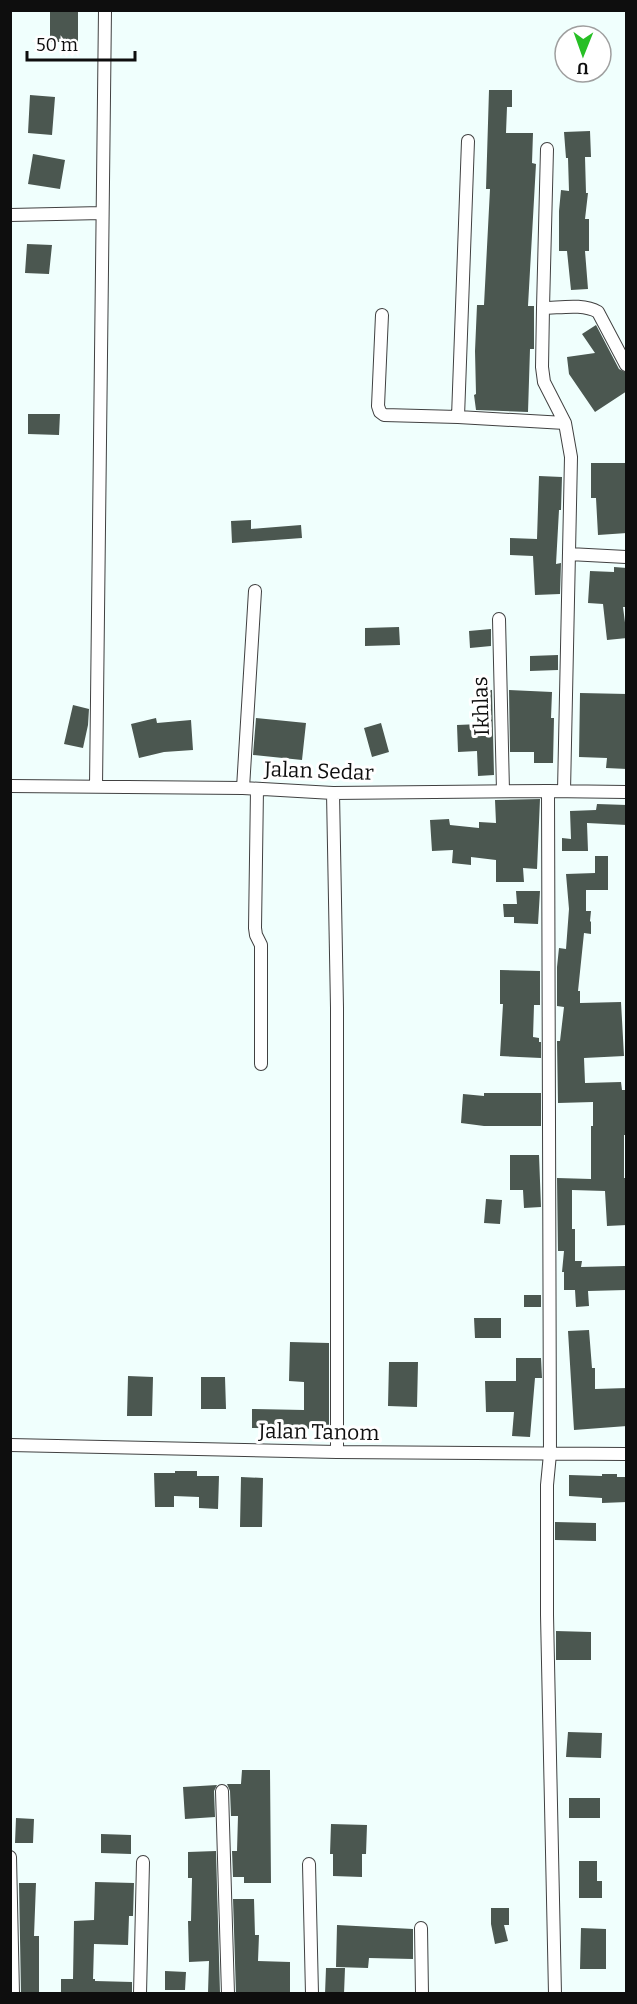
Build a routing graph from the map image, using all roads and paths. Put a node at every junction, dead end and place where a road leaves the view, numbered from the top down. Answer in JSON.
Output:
{"nodes":[{"id":1,"x":105,"y":10,"type":"edge"},
{"id":2,"x":468,"y":141,"type":"dead end"},
{"id":3,"x":547,"y":148,"type":"dead end"},
{"id":4,"x":102,"y":213,"type":"junction"},
{"id":5,"x":10,"y":215,"type":"edge"},
{"id":6,"x":543,"y":308,"type":"junction"},
{"id":7,"x":382,"y":315,"type":"dead end"},
{"id":8,"x":627,"y":365,"type":"edge"},
{"id":9,"x":458,"y":417,"type":"junction"},
{"id":10,"x":565,"y":423,"type":"junction"},
{"id":11,"x":569,"y":554,"type":"junction"},
{"id":12,"x":627,"y":557,"type":"edge"},
{"id":13,"x":255,"y":591,"type":"dead end"},
{"id":14,"x":499,"y":620,"type":"dead end"},
{"id":15,"x":10,"y":786,"type":"edge"},
{"id":16,"x":96,"y":786,"type":"junction"},
{"id":17,"x":243,"y":788,"type":"junction"},
{"id":18,"x":257,"y":789,"type":"junction"},
{"id":19,"x":503,"y":791,"type":"junction"},
{"id":20,"x":548,"y":791,"type":"junction"},
{"id":21,"x":564,"y":792,"type":"junction"},
{"id":22,"x":627,"y":792,"type":"edge"},
{"id":23,"x":333,"y":793,"type":"junction"},
{"id":24,"x":261,"y":1064,"type":"dead end"},
{"id":25,"x":10,"y":1445,"type":"edge"},
{"id":26,"x":337,"y":1452,"type":"junction"},
{"id":27,"x":550,"y":1454,"type":"junction"},
{"id":28,"x":627,"y":1454,"type":"edge"},
{"id":29,"x":222,"y":1791,"type":"dead end"},
{"id":30,"x":10,"y":1857,"type":"edge"},
{"id":31,"x":143,"y":1862,"type":"dead end"},
{"id":32,"x":309,"y":1864,"type":"dead end"},
{"id":33,"x":421,"y":1928,"type":"dead end"},
{"id":34,"x":13,"y":1994,"type":"edge"},
{"id":35,"x":140,"y":1994,"type":"edge"},
{"id":36,"x":228,"y":1994,"type":"edge"},
{"id":37,"x":312,"y":1994,"type":"edge"},
{"id":38,"x":422,"y":1994,"type":"edge"},
{"id":39,"x":555,"y":1994,"type":"edge"}],
"edges":[{"from":1,"to":4,"type":"street"},
{"from":2,"to":9,"type":"street"},
{"from":3,"to":6,"type":"street"},
{"from":4,"to":5,"type":"street"},
{"from":4,"to":16,"type":"street"},
{"from":6,"to":8,"type":"street"},
{"from":6,"to":10,"type":"street"},
{"from":7,"to":9,"type":"street"},
{"from":9,"to":10,"type":"street"},
{"from":10,"to":11,"type":"street"},
{"from":11,"to":12,"type":"street"},
{"from":11,"to":21,"type":"street"},
{"from":13,"to":17,"type":"street"},
{"from":14,"to":19,"type":"street","name":"Ikhlas"},
{"from":15,"to":16,"type":"street","name":"Jalan Sedar"},
{"from":16,"to":17,"type":"street","name":"Jalan Sedar"},
{"from":17,"to":18,"type":"street","name":"Jalan Sedar"},
{"from":18,"to":23,"type":"street","name":"Jalan Sedar"},
{"from":18,"to":24,"type":"street"},
{"from":19,"to":20,"type":"street","name":"Jalan Sedar"},
{"from":19,"to":23,"type":"street","name":"Jalan Sedar"},
{"from":20,"to":21,"type":"street","name":"Jalan Sedar"},
{"from":20,"to":27,"type":"street"},
{"from":21,"to":22,"type":"street","name":"Jalan Sedar"},
{"from":23,"to":26,"type":"street"},
{"from":25,"to":26,"type":"street","name":"Jalan Tanom"},
{"from":26,"to":27,"type":"street","name":"Jalan Tanom"},
{"from":27,"to":28,"type":"street","name":"Jalan Tanom"},
{"from":27,"to":39,"type":"street"},
{"from":29,"to":36,"type":"street"},
{"from":30,"to":34,"type":"street"},
{"from":31,"to":35,"type":"street"},
{"from":32,"to":37,"type":"street"},
{"from":33,"to":38,"type":"street"}]}
